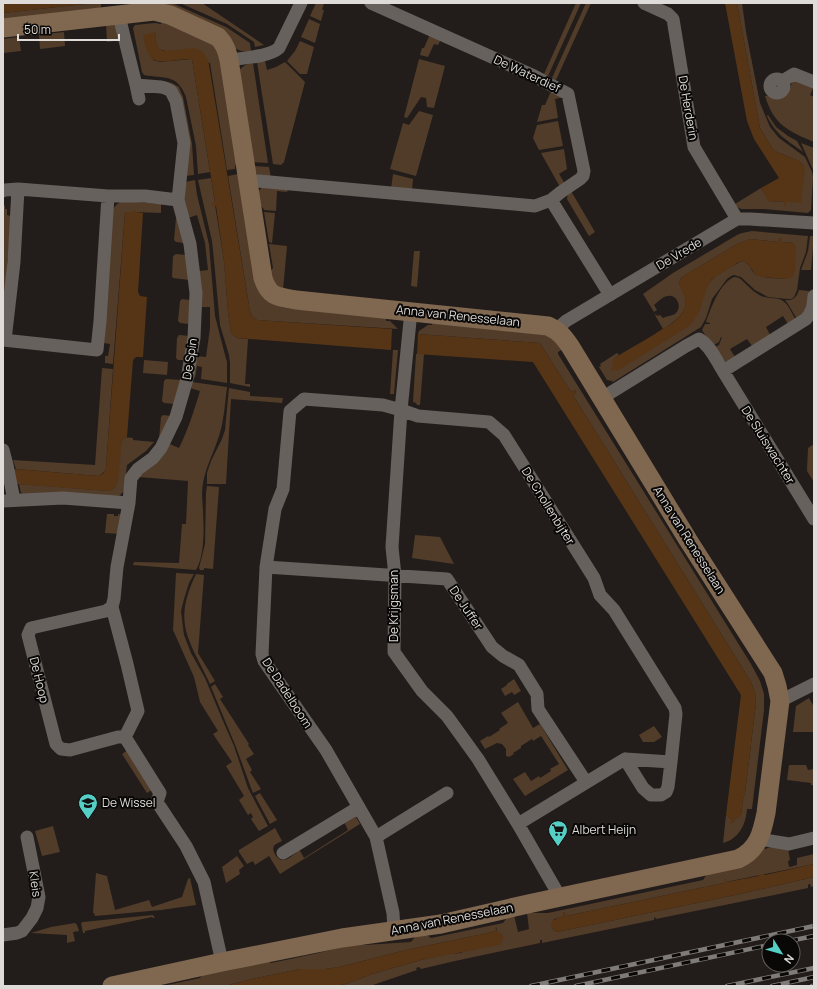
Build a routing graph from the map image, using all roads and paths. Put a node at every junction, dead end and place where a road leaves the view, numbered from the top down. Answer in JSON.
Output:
{"nodes":[{"id":1,"x":371,"y":3,"type":"edge"},
{"id":2,"x":644,"y":3,"type":"edge"},
{"id":3,"x":298,"y":4,"type":"edge"},
{"id":4,"x":119,"y":16,"type":"junction"},
{"id":5,"x":3,"y":28,"type":"edge"},
{"id":6,"x":229,"y":60,"type":"junction"},
{"id":7,"x":782,"y":81,"type":"dead end"},
{"id":8,"x":814,"y":82,"type":"edge"},
{"id":9,"x":136,"y":85,"type":"junction"},
{"id":10,"x":139,"y":99,"type":"dead end"},
{"id":11,"x":247,"y":180,"type":"junction"},
{"id":12,"x":18,"y":189,"type":"junction"},
{"id":13,"x":3,"y":191,"type":"edge"},
{"id":14,"x":108,"y":196,"type":"junction"},
{"id":15,"x":178,"y":200,"type":"junction"},
{"id":16,"x":551,"y":200,"type":"junction"},
{"id":17,"x":737,"y":219,"type":"junction"},
{"id":18,"x":814,"y":223,"type":"edge"},
{"id":19,"x":610,"y":296,"type":"junction"},
{"id":20,"x":814,"y":296,"type":"edge"},
{"id":21,"x":411,"y":311,"type":"junction"},
{"id":22,"x":556,"y":330,"type":"junction"},
{"id":23,"x":4,"y":340,"type":"edge"},
{"id":24,"x":723,"y":371,"type":"junction"},
{"id":25,"x":602,"y":398,"type":"junction"},
{"id":26,"x":401,"y":410,"type":"junction"},
{"id":27,"x":3,"y":450,"type":"edge"},
{"id":28,"x":9,"y":496,"type":"edge"},
{"id":29,"x":129,"y":503,"type":"junction"},
{"id":30,"x":814,"y":519,"type":"edge"},
{"id":31,"x":266,"y":566,"type":"junction"},
{"id":32,"x":395,"y":576,"type":"junction"},
{"id":33,"x":112,"y":607,"type":"junction"},
{"id":34,"x":814,"y":684,"type":"edge"},
{"id":35,"x":780,"y":701,"type":"junction"},
{"id":36,"x":125,"y":737,"type":"junction"},
{"id":37,"x":625,"y":759,"type":"junction"},
{"id":38,"x":671,"y":762,"type":"junction"},
{"id":39,"x":586,"y":782,"type":"junction"},
{"id":40,"x":447,"y":792,"type":"dead end"},
{"id":41,"x":359,"y":807,"type":"junction"},
{"id":42,"x":518,"y":824,"type":"junction"},
{"id":43,"x":27,"y":837,"type":"dead end"},
{"id":44,"x":376,"y":837,"type":"junction"},
{"id":45,"x":814,"y":838,"type":"edge"},
{"id":46,"x":759,"y":839,"type":"junction"},
{"id":47,"x":283,"y":853,"type":"dead end"},
{"id":48,"x":560,"y":898,"type":"junction"},
{"id":49,"x":394,"y":931,"type":"junction"},
{"id":50,"x":3,"y":935,"type":"edge"},
{"id":51,"x":222,"y":962,"type":"junction"},
{"id":52,"x":112,"y":986,"type":"edge"}],
"edges":[{"from":1,"to":16,"type":"street","name":"De Waterdief"},
{"from":2,"to":17,"type":"street","name":"De Herderin"},
{"from":3,"to":6,"type":"street"},
{"from":4,"to":5,"type":"street","name":"Anna van Renesselaan"},
{"from":4,"to":6,"type":"street","name":"Anna van Renesselaan"},
{"from":4,"to":9,"type":"street"},
{"from":6,"to":11,"type":"street","name":"Anna van Renesselaan"},
{"from":7,"to":8,"type":"street"},
{"from":9,"to":10,"type":"street"},
{"from":9,"to":15,"type":"street","name":"De Spin"},
{"from":11,"to":16,"type":"street","name":"De Waterdief"},
{"from":11,"to":21,"type":"street","name":"Anna van Renesselaan"},
{"from":12,"to":13,"type":"street"},
{"from":12,"to":14,"type":"street"},
{"from":12,"to":23,"type":"street"},
{"from":14,"to":15,"type":"street"},
{"from":14,"to":23,"type":"street"},
{"from":15,"to":29,"type":"street","name":"De Spin"},
{"from":16,"to":19,"type":"street"},
{"from":17,"to":18,"type":"street"},
{"from":17,"to":19,"type":"street","name":"De Vrede"},
{"from":19,"to":22,"type":"street","name":"De Vrede"},
{"from":20,"to":24,"type":"street"},
{"from":21,"to":22,"type":"street","name":"Anna van Renesselaan"},
{"from":21,"to":26,"type":"street","name":"De Krijgsman"},
{"from":22,"to":25,"type":"street","name":"Anna van Renesselaan"},
{"from":24,"to":25,"type":"street","name":"De Sluiswachter"},
{"from":24,"to":30,"type":"street","name":"De Sluiswachter"},
{"from":25,"to":35,"type":"street","name":"Anna van Renesselaan"},
{"from":26,"to":31,"type":"street","name":"De Cnollenbijter"},
{"from":26,"to":32,"type":"street","name":"De Krijgsman"},
{"from":26,"to":38,"type":"street","name":"De Cnollenbijter"},
{"from":27,"to":28,"type":"street"},
{"from":28,"to":29,"type":"street"},
{"from":29,"to":33,"type":"street"},
{"from":31,"to":32,"type":"street","name":"De Juffer"},
{"from":31,"to":41,"type":"street","name":"De Dadelboom"},
{"from":32,"to":39,"type":"street","name":"De Juffer"},
{"from":32,"to":42,"type":"street","name":"De Krijgsman"},
{"from":33,"to":36,"type":"street"},
{"from":33,"to":36,"type":"street","name":"De Hoop"},
{"from":34,"to":35,"type":"street"},
{"from":35,"to":46,"type":"street","name":"Anna van Renesselaan"},
{"from":36,"to":51,"type":"street"},
{"from":37,"to":38,"type":"street"},
{"from":37,"to":38,"type":"street","name":"De Cnollenbijter"},
{"from":37,"to":39,"type":"street"},
{"from":39,"to":42,"type":"street"},
{"from":40,"to":44,"type":"street"},
{"from":41,"to":44,"type":"street","name":"De Dadelboom"},
{"from":41,"to":47,"type":"street"},
{"from":42,"to":48,"type":"street","name":"De Krijgsman"},
{"from":43,"to":50,"type":"street","name":"Kleis"},
{"from":44,"to":49,"type":"street","name":"De Dadelboom"},
{"from":45,"to":46,"type":"street"},
{"from":46,"to":48,"type":"street","name":"Anna van Renesselaan"},
{"from":48,"to":49,"type":"street","name":"Anna van Renesselaan"},
{"from":49,"to":51,"type":"street","name":"Anna van Renesselaan"},
{"from":51,"to":52,"type":"street","name":"Anna van Renesselaan"}]}
